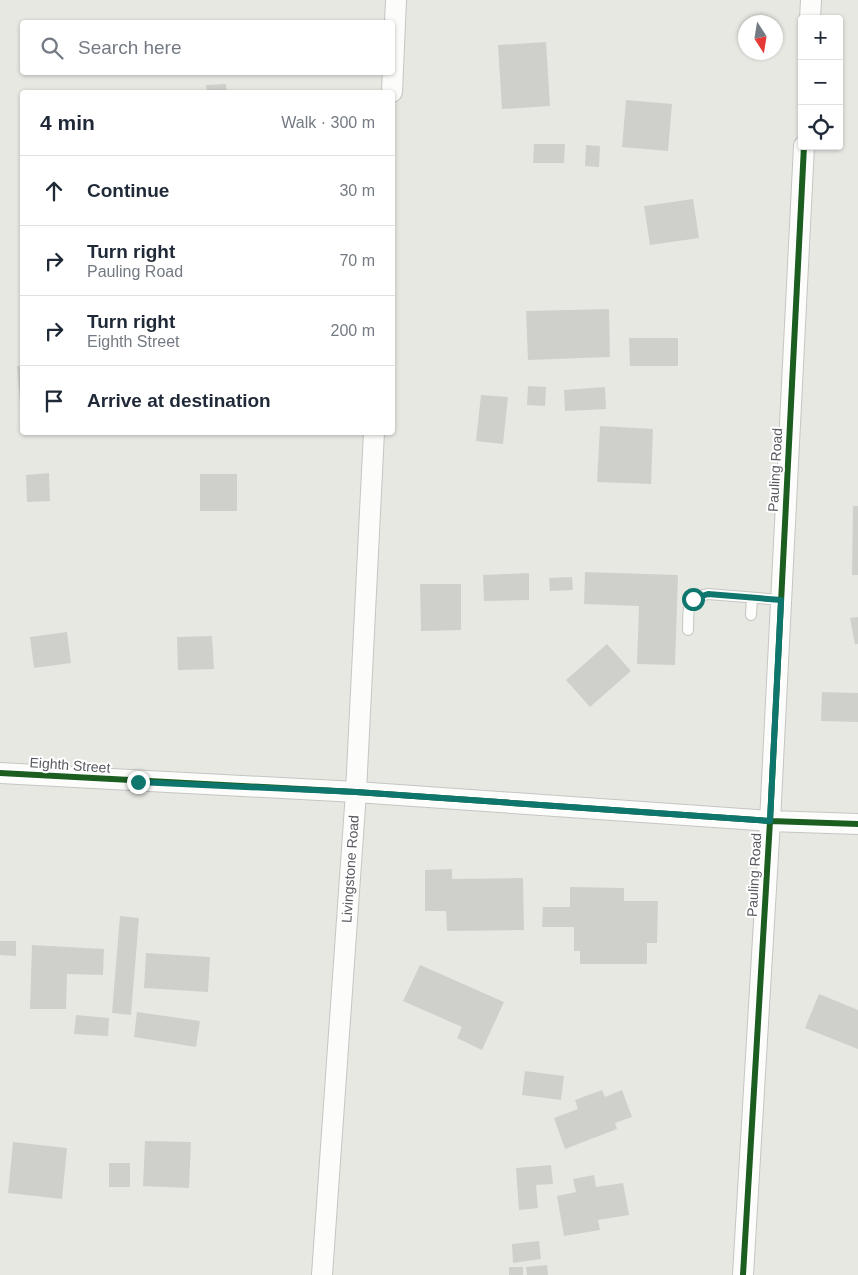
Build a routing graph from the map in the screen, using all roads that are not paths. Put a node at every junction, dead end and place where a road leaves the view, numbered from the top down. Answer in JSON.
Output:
{"nodes":[{"id":1,"x":396,"y":0,"type":"edge"},
{"id":2,"x":811,"y":0,"type":"edge"},
{"id":3,"x":810,"y":15,"type":"edge"},
{"id":4,"x":395,"y":23,"type":"edge"},
{"id":5,"x":393,"y":75,"type":"edge"},
{"id":6,"x":392,"y":90,"type":"edge"},
{"id":7,"x":804,"y":150,"type":"edge"},
{"id":8,"x":374,"y":435,"type":"edge"},
{"id":9,"x":752,"y":598,"type":"junction"},
{"id":10,"x":781,"y":600,"type":"junction"},
{"id":11,"x":751,"y":615,"type":"dead end"},
{"id":12,"x":688,"y":630,"type":"dead end"},
{"id":13,"x":0,"y":773,"type":"edge"},
{"id":14,"x":356,"y":792,"type":"junction"},
{"id":15,"x":770,"y":821,"type":"junction"},
{"id":16,"x":858,"y":824,"type":"edge"},
{"id":17,"x":322,"y":1275,"type":"edge"},
{"id":18,"x":743,"y":1275,"type":"edge"}],
"edges":[{"from":1,"to":4,"type":"street"},
{"from":2,"to":3,"type":"street"},
{"from":5,"to":6,"type":"street"},
{"from":7,"to":10,"type":"street","name":"Pauling Road"},
{"from":8,"to":14,"type":"street","name":"Livingstone Road"},
{"from":9,"to":10,"type":"lane"},
{"from":9,"to":11,"type":"lane"},
{"from":9,"to":12,"type":"lane"},
{"from":10,"to":15,"type":"street","name":"Pauling Road"},
{"from":13,"to":14,"type":"street","name":"Eighth Street"},
{"from":14,"to":15,"type":"street","name":"Eighth Street"},
{"from":14,"to":17,"type":"street","name":"Livingstone Road"},
{"from":15,"to":16,"type":"street","name":"Eighth Street"},
{"from":15,"to":18,"type":"street","name":"Pauling Road"}]}
